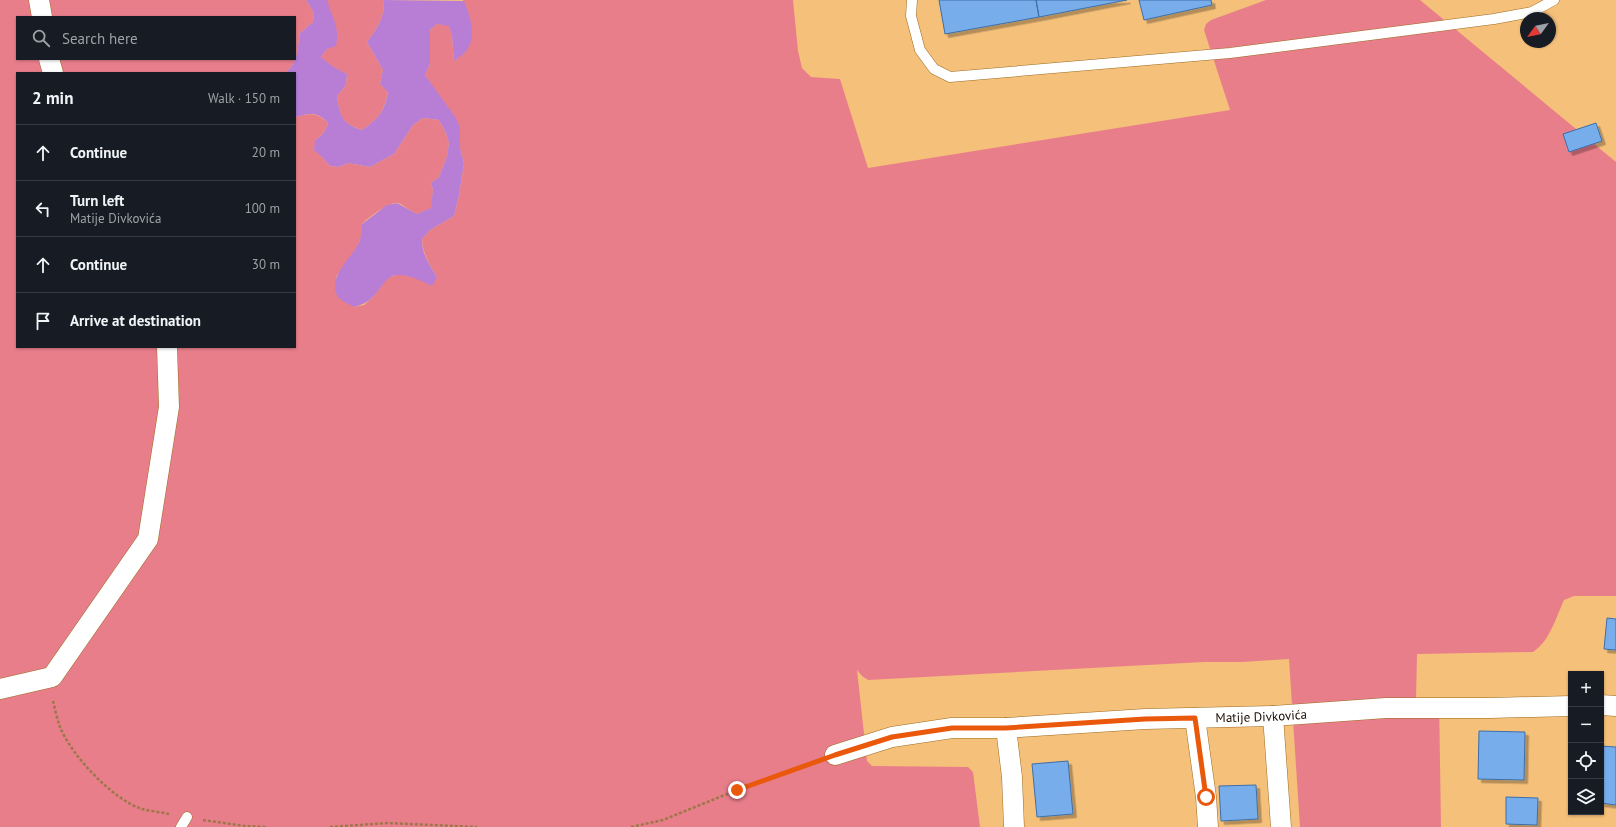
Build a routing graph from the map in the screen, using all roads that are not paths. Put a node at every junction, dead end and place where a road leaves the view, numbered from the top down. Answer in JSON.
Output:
{"nodes":[{"id":1,"x":39,"y":0,"type":"edge"},
{"id":2,"x":912,"y":0,"type":"edge"},
{"id":3,"x":1554,"y":0,"type":"edge"},
{"id":4,"x":42,"y":16,"type":"edge"},
{"id":5,"x":49,"y":60,"type":"edge"},
{"id":6,"x":53,"y":72,"type":"edge"},
{"id":7,"x":167,"y":348,"type":"edge"},
{"id":8,"x":0,"y":689,"type":"edge"},
{"id":9,"x":1604,"y":705,"type":"edge"},
{"id":10,"x":1568,"y":706,"type":"edge"},
{"id":11,"x":1616,"y":706,"type":"edge"},
{"id":12,"x":1273,"y":716,"type":"junction"},
{"id":13,"x":1195,"y":718,"type":"junction"},
{"id":14,"x":1006,"y":728,"type":"junction"},
{"id":15,"x":835,"y":755,"type":"road end"},
{"id":16,"x":186,"y":817,"type":"road end"},
{"id":17,"x":181,"y":827,"type":"edge"},
{"id":18,"x":1014,"y":827,"type":"edge"},
{"id":19,"x":1208,"y":827,"type":"edge"},
{"id":20,"x":1281,"y":827,"type":"edge"}],
"edges":[{"from":1,"to":4,"type":"street"},
{"from":2,"to":3,"type":"lane"},
{"from":5,"to":6,"type":"street"},
{"from":7,"to":8,"type":"street"},
{"from":9,"to":11,"type":"street"},
{"from":10,"to":12,"type":"street","name":"Matije Divkovića"},
{"from":12,"to":13,"type":"street","name":"Matije Divkovića"},
{"from":12,"to":20,"type":"street"},
{"from":13,"to":14,"type":"street","name":"Matije Divkovića"},
{"from":13,"to":19,"type":"street"},
{"from":14,"to":15,"type":"street","name":"Matije Divkovića"},
{"from":14,"to":18,"type":"street"},
{"from":16,"to":17,"type":"lane"}]}
